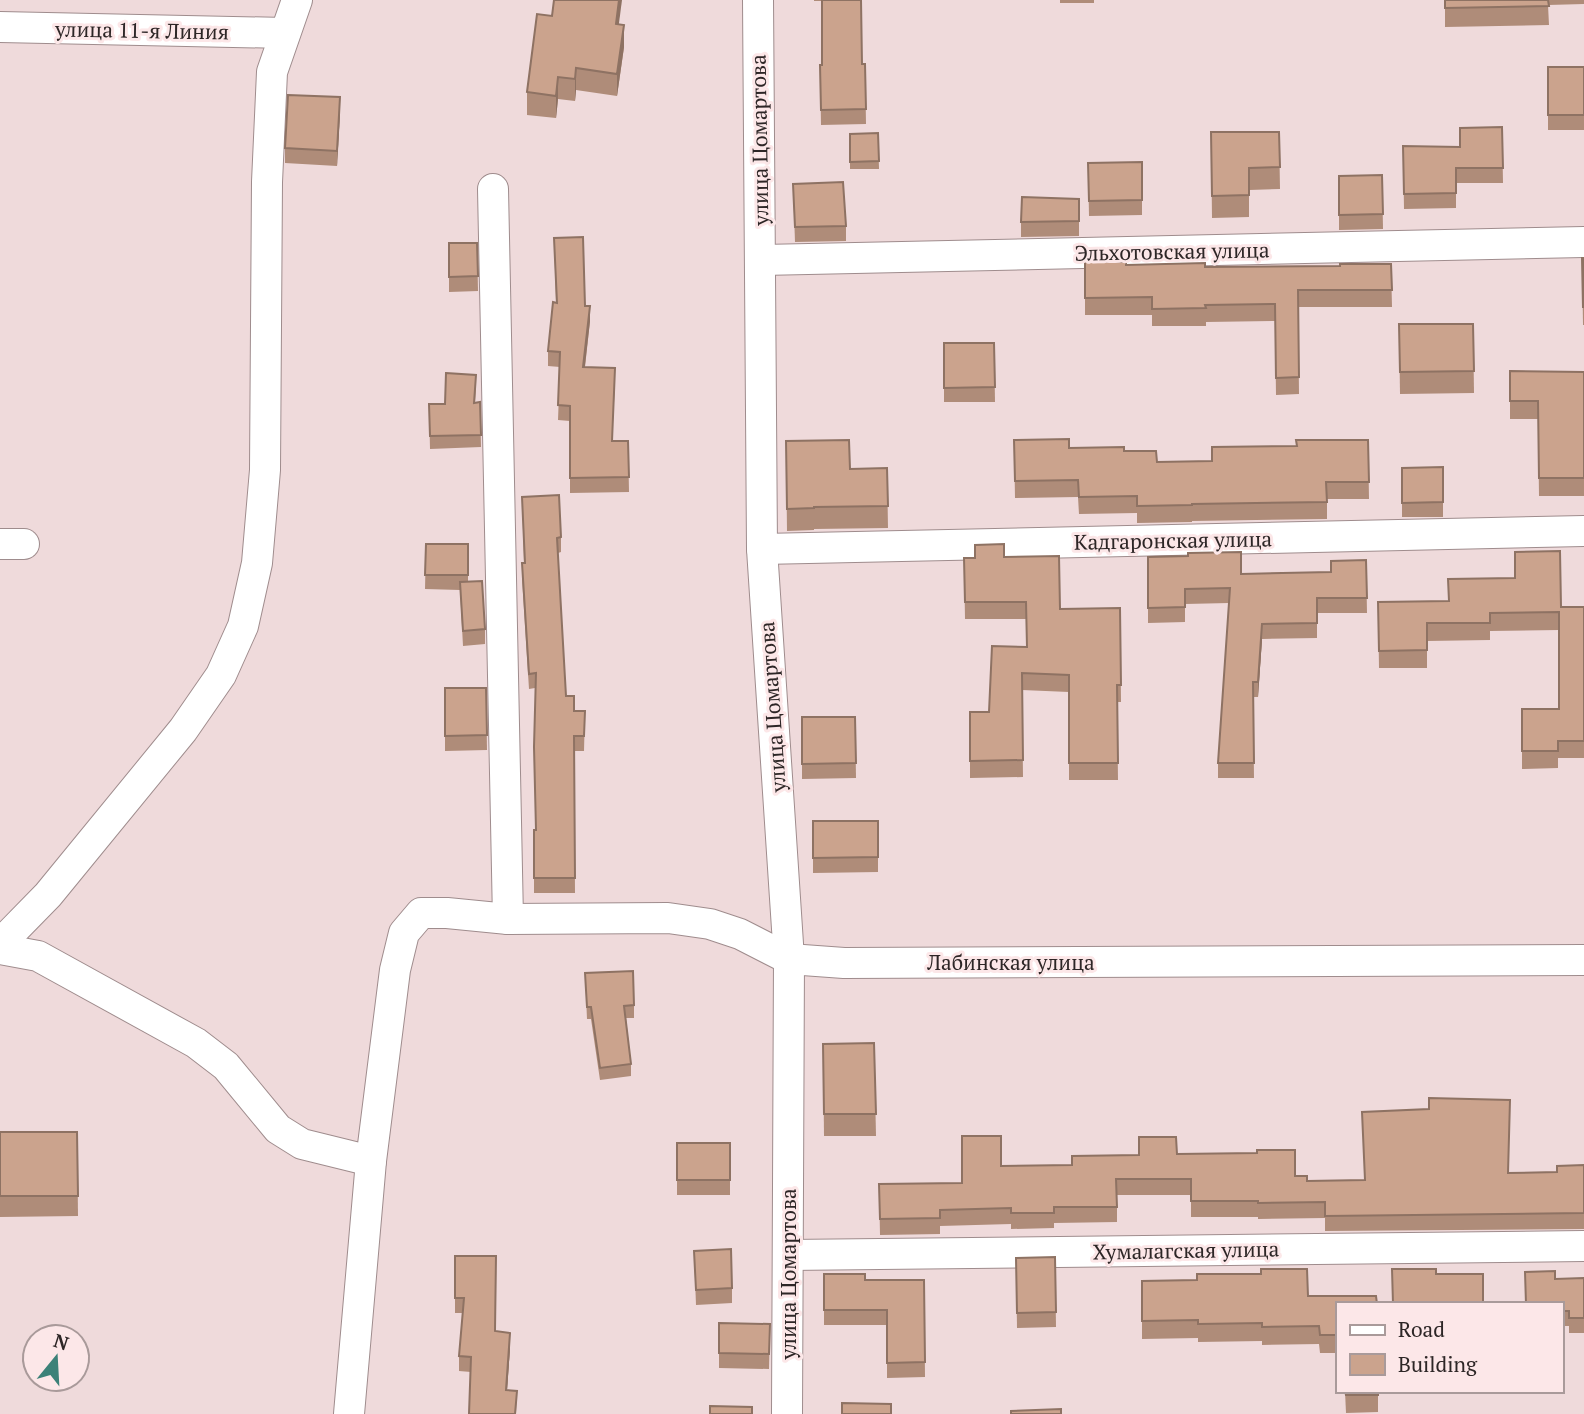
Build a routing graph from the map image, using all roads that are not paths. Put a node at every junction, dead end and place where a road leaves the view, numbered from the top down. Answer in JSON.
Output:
{"nodes":[{"id":1,"x":297,"y":0,"type":"edge"},
{"id":2,"x":758,"y":0,"type":"edge"},
{"id":3,"x":0,"y":27,"type":"edge"},
{"id":4,"x":285,"y":33,"type":"junction"},
{"id":5,"x":493,"y":189,"type":"dead end"},
{"id":6,"x":1584,"y":242,"type":"edge"},
{"id":7,"x":761,"y":260,"type":"junction"},
{"id":8,"x":1584,"y":531,"type":"edge"},
{"id":9,"x":762,"y":549,"type":"junction"},
{"id":10,"x":508,"y":919,"type":"junction"},
{"id":11,"x":0,"y":946,"type":"edge"},
{"id":12,"x":789,"y":959,"type":"junction"},
{"id":13,"x":1584,"y":960,"type":"edge"},
{"id":14,"x":371,"y":1161,"type":"junction"},
{"id":15,"x":1584,"y":1246,"type":"edge"},
{"id":16,"x":788,"y":1255,"type":"junction"},
{"id":17,"x":349,"y":1414,"type":"edge"},
{"id":18,"x":787,"y":1414,"type":"edge"}],
"edges":[{"from":1,"to":4,"type":"street"},
{"from":2,"to":7,"type":"street","name":"улица Цомартова"},
{"from":3,"to":4,"type":"street","name":"улица 11-я Линия"},
{"from":4,"to":11,"type":"street"},
{"from":5,"to":10,"type":"street"},
{"from":6,"to":7,"type":"street","name":"Эльхотовская улица"},
{"from":7,"to":9,"type":"street","name":"улица Цомартова"},
{"from":8,"to":9,"type":"street","name":"Кадгаронская улица"},
{"from":9,"to":12,"type":"street","name":"улица Цомартова"},
{"from":10,"to":12,"type":"street","name":"Лабинская улица"},
{"from":10,"to":14,"type":"street","name":"Лабинская улица"},
{"from":11,"to":14,"type":"street"},
{"from":12,"to":13,"type":"street","name":"Лабинская улица"},
{"from":12,"to":16,"type":"street","name":"улица Цомартова"},
{"from":14,"to":17,"type":"street","name":"Лабинская улица"},
{"from":15,"to":16,"type":"street","name":"Хумалагская улица"},
{"from":16,"to":18,"type":"street","name":"улица Цомартова"}]}
